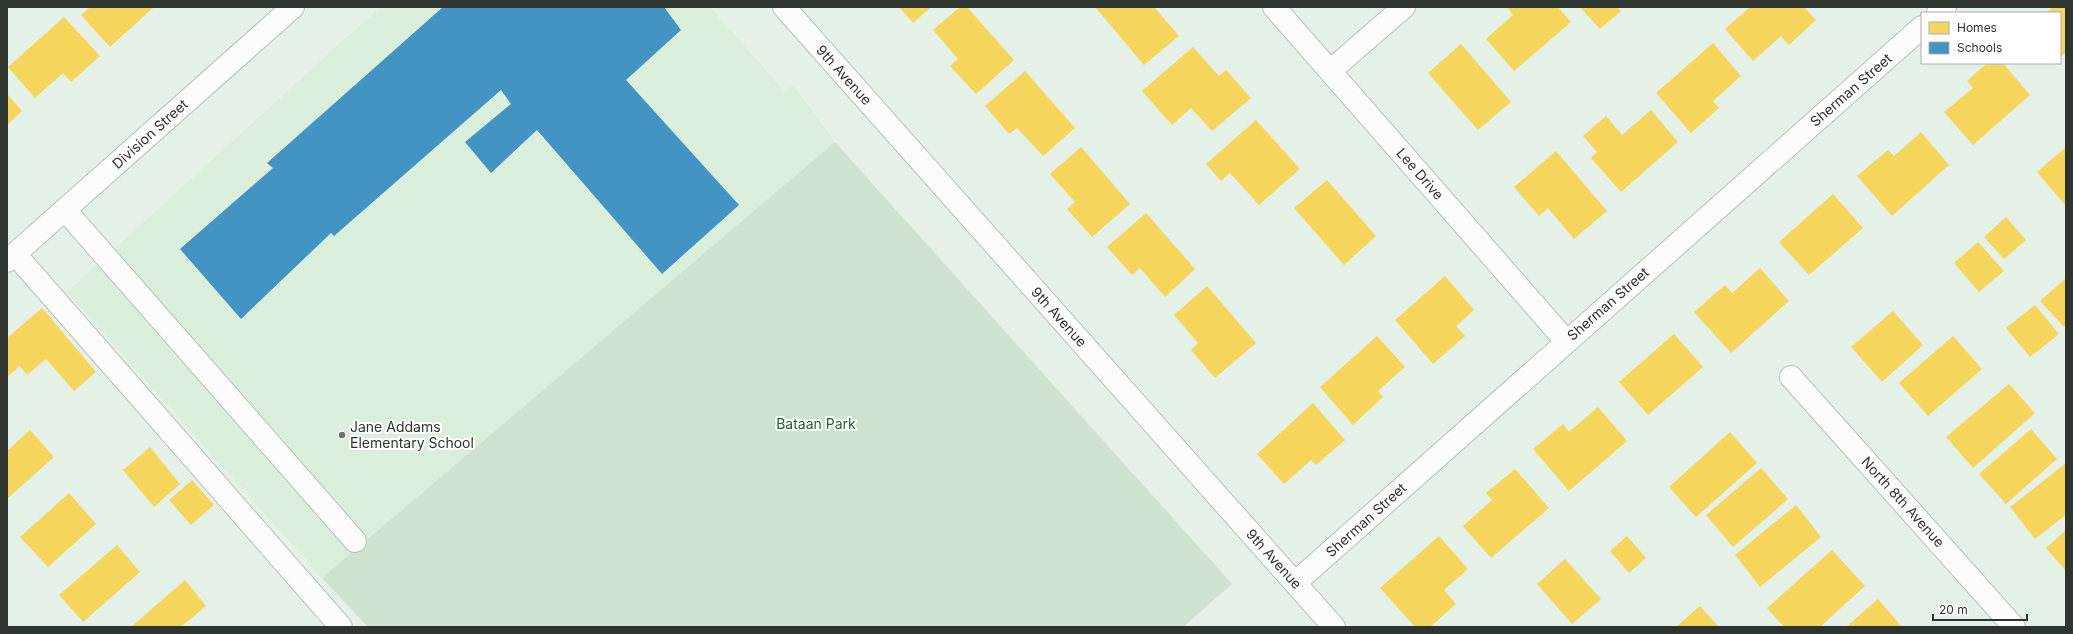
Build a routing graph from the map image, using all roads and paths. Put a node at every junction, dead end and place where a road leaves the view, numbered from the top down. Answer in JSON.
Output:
{"nodes":[{"id":1,"x":293,"y":7,"type":"edge"},
{"id":2,"x":784,"y":7,"type":"edge"},
{"id":3,"x":1274,"y":7,"type":"edge"},
{"id":4,"x":1404,"y":7,"type":"edge"},
{"id":5,"x":1921,"y":28,"type":"edge"},
{"id":6,"x":1330,"y":71,"type":"junction"},
{"id":7,"x":65,"y":210,"type":"junction"},
{"id":8,"x":11,"y":258,"type":"edge"},
{"id":9,"x":1566,"y":341,"type":"junction"},
{"id":10,"x":1791,"y":377,"type":"dead end"},
{"id":11,"x":355,"y":540,"type":"dead end"},
{"id":12,"x":1295,"y":583,"type":"junction"},
{"id":13,"x":342,"y":627,"type":"edge"},
{"id":14,"x":1334,"y":627,"type":"edge"},
{"id":15,"x":2014,"y":627,"type":"edge"}],
"edges":[{"from":1,"to":7,"type":"street","name":"Division Street"},
{"from":2,"to":12,"type":"street","name":"9th Avenue"},
{"from":3,"to":6,"type":"street","name":"Lee Drive"},
{"from":4,"to":6,"type":"street"},
{"from":5,"to":9,"type":"street","name":"Sherman Street"},
{"from":6,"to":9,"type":"street","name":"Lee Drive"},
{"from":7,"to":8,"type":"street","name":"Division Street"},
{"from":7,"to":11,"type":"street"},
{"from":8,"to":13,"type":"street"},
{"from":9,"to":12,"type":"street","name":"Sherman Street"},
{"from":10,"to":15,"type":"street","name":"North 8th Avenue"},
{"from":12,"to":14,"type":"street","name":"9th Avenue"}]}
